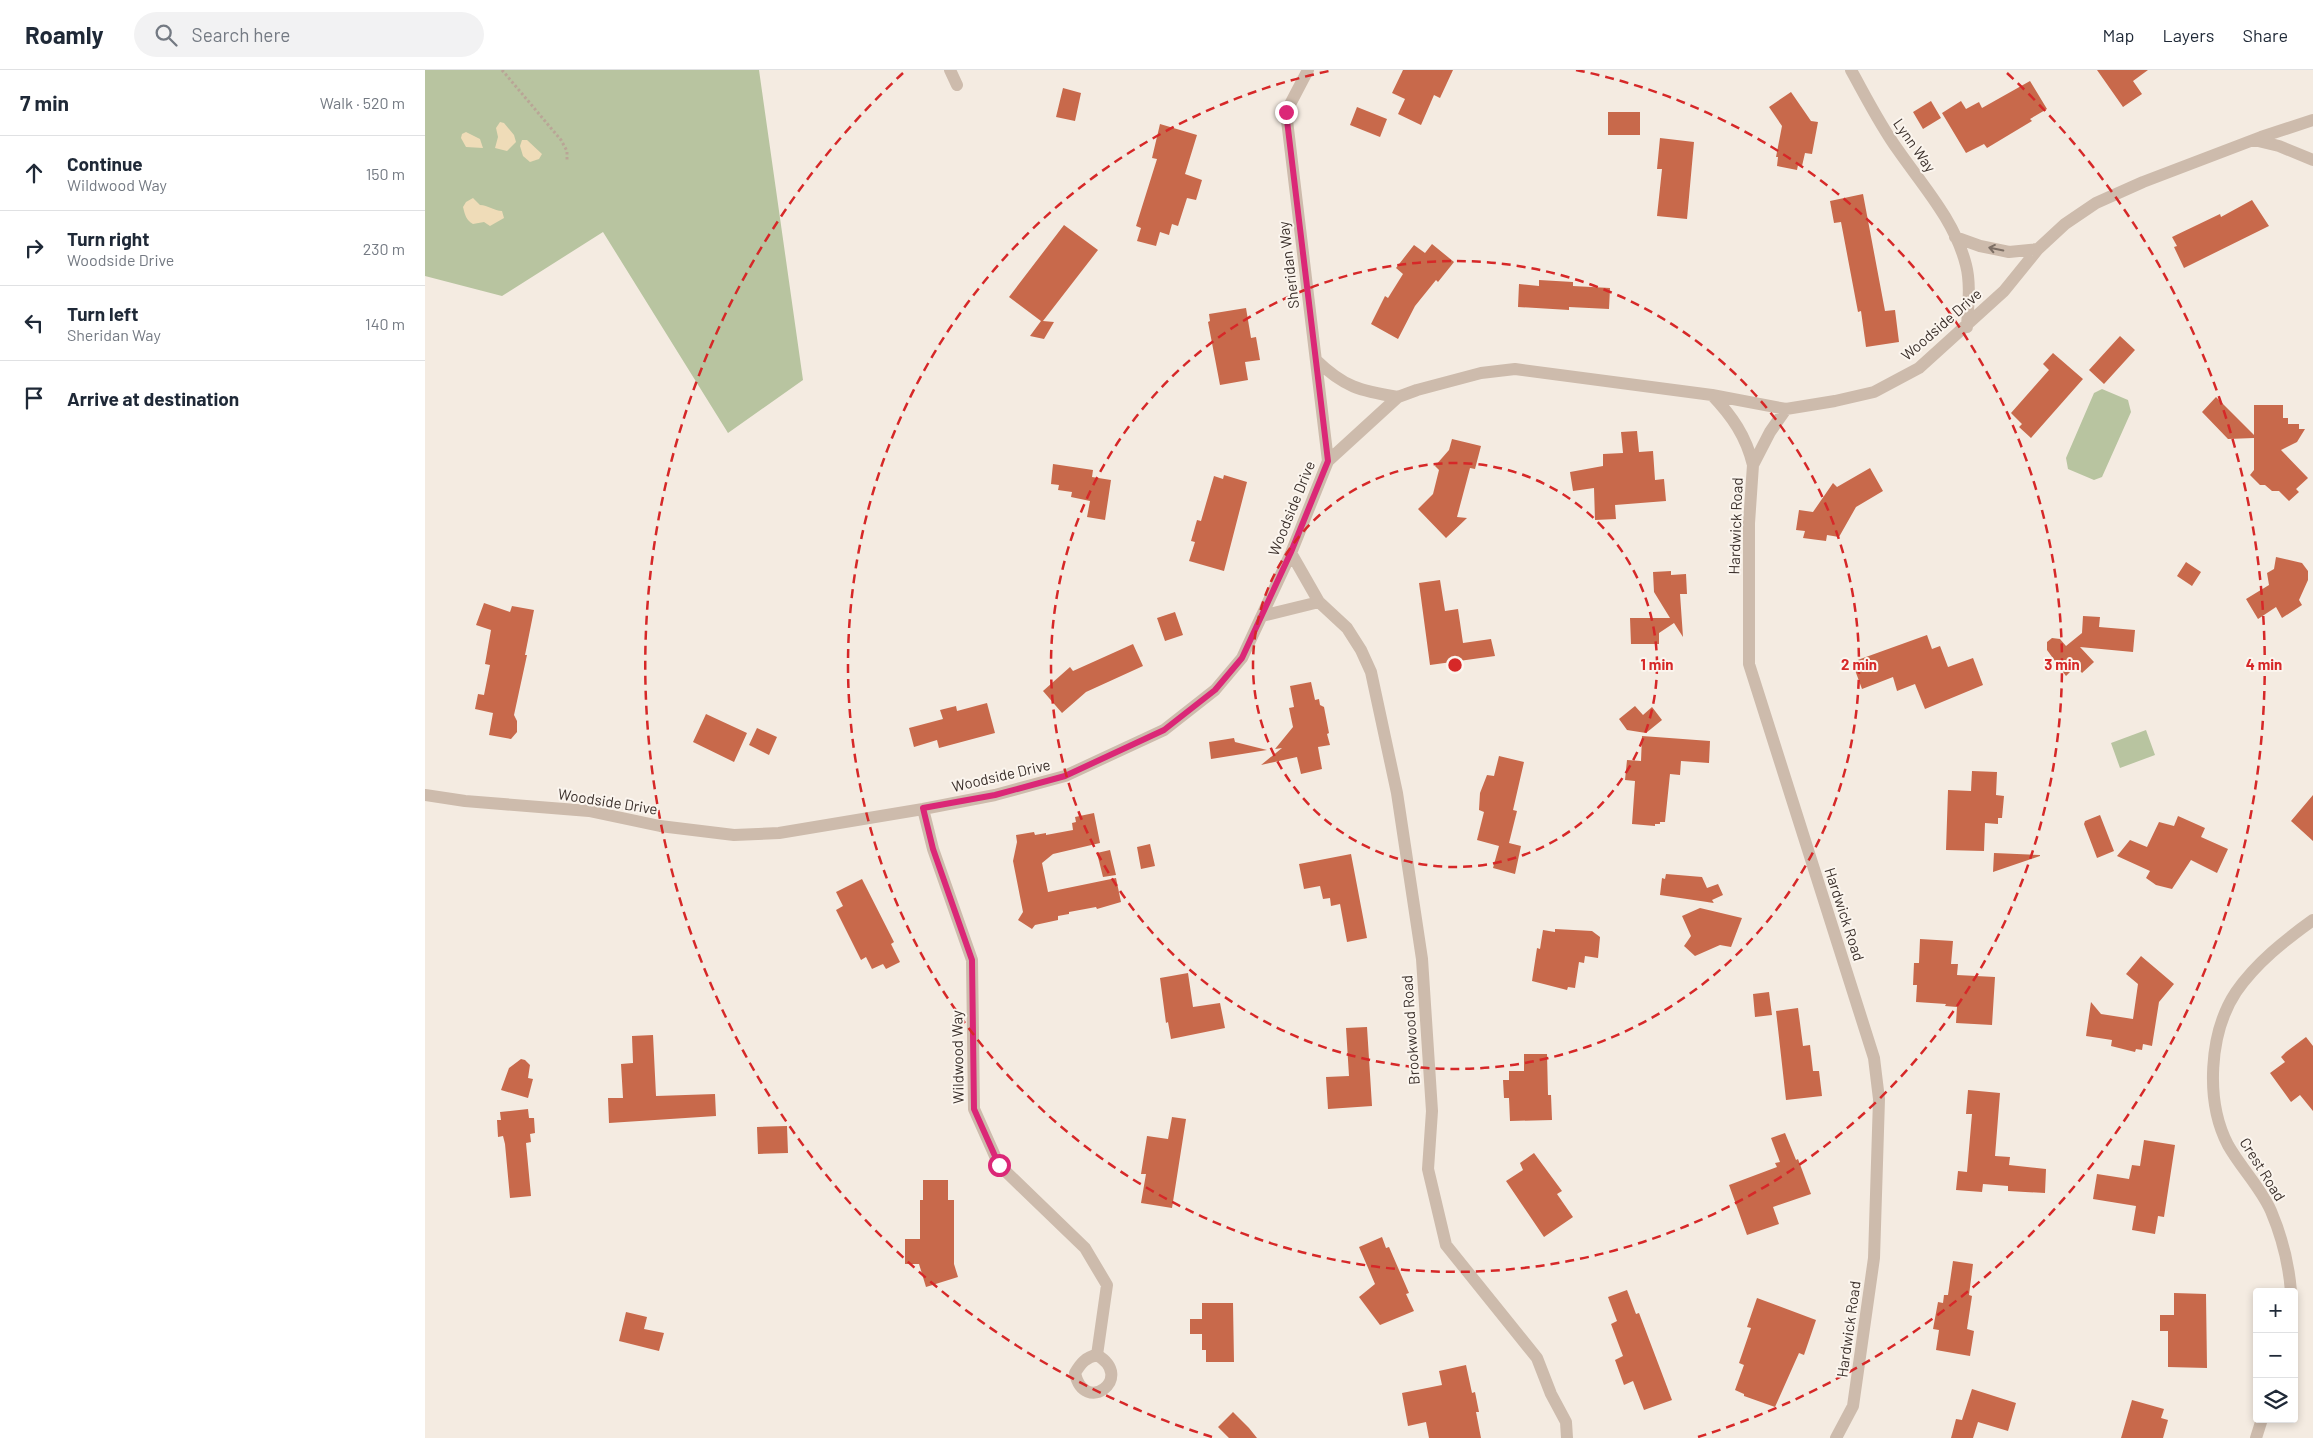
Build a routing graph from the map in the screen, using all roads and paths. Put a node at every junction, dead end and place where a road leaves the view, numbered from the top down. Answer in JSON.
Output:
{"nodes":[{"id":1,"x":502,"y":70,"type":"edge"},
{"id":2,"x":950,"y":70,"type":"edge"},
{"id":3,"x":1308,"y":70,"type":"edge"},
{"id":4,"x":1851,"y":70,"type":"edge"},
{"id":5,"x":957,"y":85,"type":"dead end"},
{"id":6,"x":2313,"y":120,"type":"edge"},
{"id":7,"x":2254,"y":140,"type":"junction"},
{"id":8,"x":567,"y":160,"type":"dead end"},
{"id":9,"x":2313,"y":160,"type":"edge"},
{"id":10,"x":1955,"y":236,"type":"junction"},
{"id":11,"x":2038,"y":249,"type":"junction"},
{"id":12,"x":1967,"y":326,"type":"junction"},
{"id":13,"x":1316,"y":360,"type":"junction"},
{"id":14,"x":1711,"y":395,"type":"junction"},
{"id":15,"x":1398,"y":398,"type":"junction"},
{"id":16,"x":1786,"y":409,"type":"junction"},
{"id":17,"x":1328,"y":461,"type":"junction"},
{"id":18,"x":1753,"y":465,"type":"junction"},
{"id":19,"x":1291,"y":552,"type":"junction"},
{"id":20,"x":1319,"y":602,"type":"junction"},
{"id":21,"x":1262,"y":616,"type":"junction"},
{"id":22,"x":425,"y":795,"type":"edge"},
{"id":23,"x":923,"y":808,"type":"junction"},
{"id":24,"x":2313,"y":920,"type":"edge"},
{"id":25,"x":2291,"y":1288,"type":"edge"},
{"id":26,"x":1097,"y":1355,"type":"dead end"},
{"id":27,"x":2261,"y":1423,"type":"edge"},
{"id":28,"x":1567,"y":1438,"type":"edge"},
{"id":29,"x":1836,"y":1438,"type":"edge"},
{"id":30,"x":2256,"y":1438,"type":"edge"}],
"edges":[{"from":1,"to":8,"type":"path"},
{"from":2,"to":5,"type":"street"},
{"from":3,"to":13,"type":"street","name":"Sheridan Way"},
{"from":4,"to":10,"type":"street","name":"Lynn Way"},
{"from":6,"to":7,"type":"street","name":"Woodside Drive"},
{"from":7,"to":9,"type":"street"},
{"from":7,"to":11,"type":"street","name":"Woodside Drive"},
{"from":11,"to":10,"type":"street","one_way":true},
{"from":10,"to":12,"type":"street","name":"Lynn Way"},
{"from":11,"to":12,"type":"street","name":"Woodside Drive"},
{"from":12,"to":16,"type":"street","name":"Woodside Drive"},
{"from":13,"to":15,"type":"street"},
{"from":13,"to":17,"type":"street","name":"Sheridan Way"},
{"from":14,"to":15,"type":"street","name":"Woodside Drive"},
{"from":14,"to":16,"type":"street","name":"Woodside Drive"},
{"from":14,"to":18,"type":"street"},
{"from":15,"to":17,"type":"street","name":"Woodside Drive"},
{"from":16,"to":18,"type":"street","name":"Hardwick Road"},
{"from":17,"to":19,"type":"street","name":"Woodside Drive"},
{"from":18,"to":29,"type":"street","name":"Hardwick Road"},
{"from":19,"to":20,"type":"street","name":"Brookwood Road"},
{"from":19,"to":21,"type":"street","name":"Woodside Drive"},
{"from":20,"to":21,"type":"street"},
{"from":20,"to":28,"type":"street","name":"Brookwood Road"},
{"from":21,"to":23,"type":"street","name":"Woodside Drive"},
{"from":22,"to":23,"type":"street","name":"Woodside Drive"},
{"from":23,"to":26,"type":"street","name":"Wildwood Way"},
{"from":24,"to":25,"type":"street","name":"Crest Road"},
{"from":27,"to":30,"type":"street"}]}
